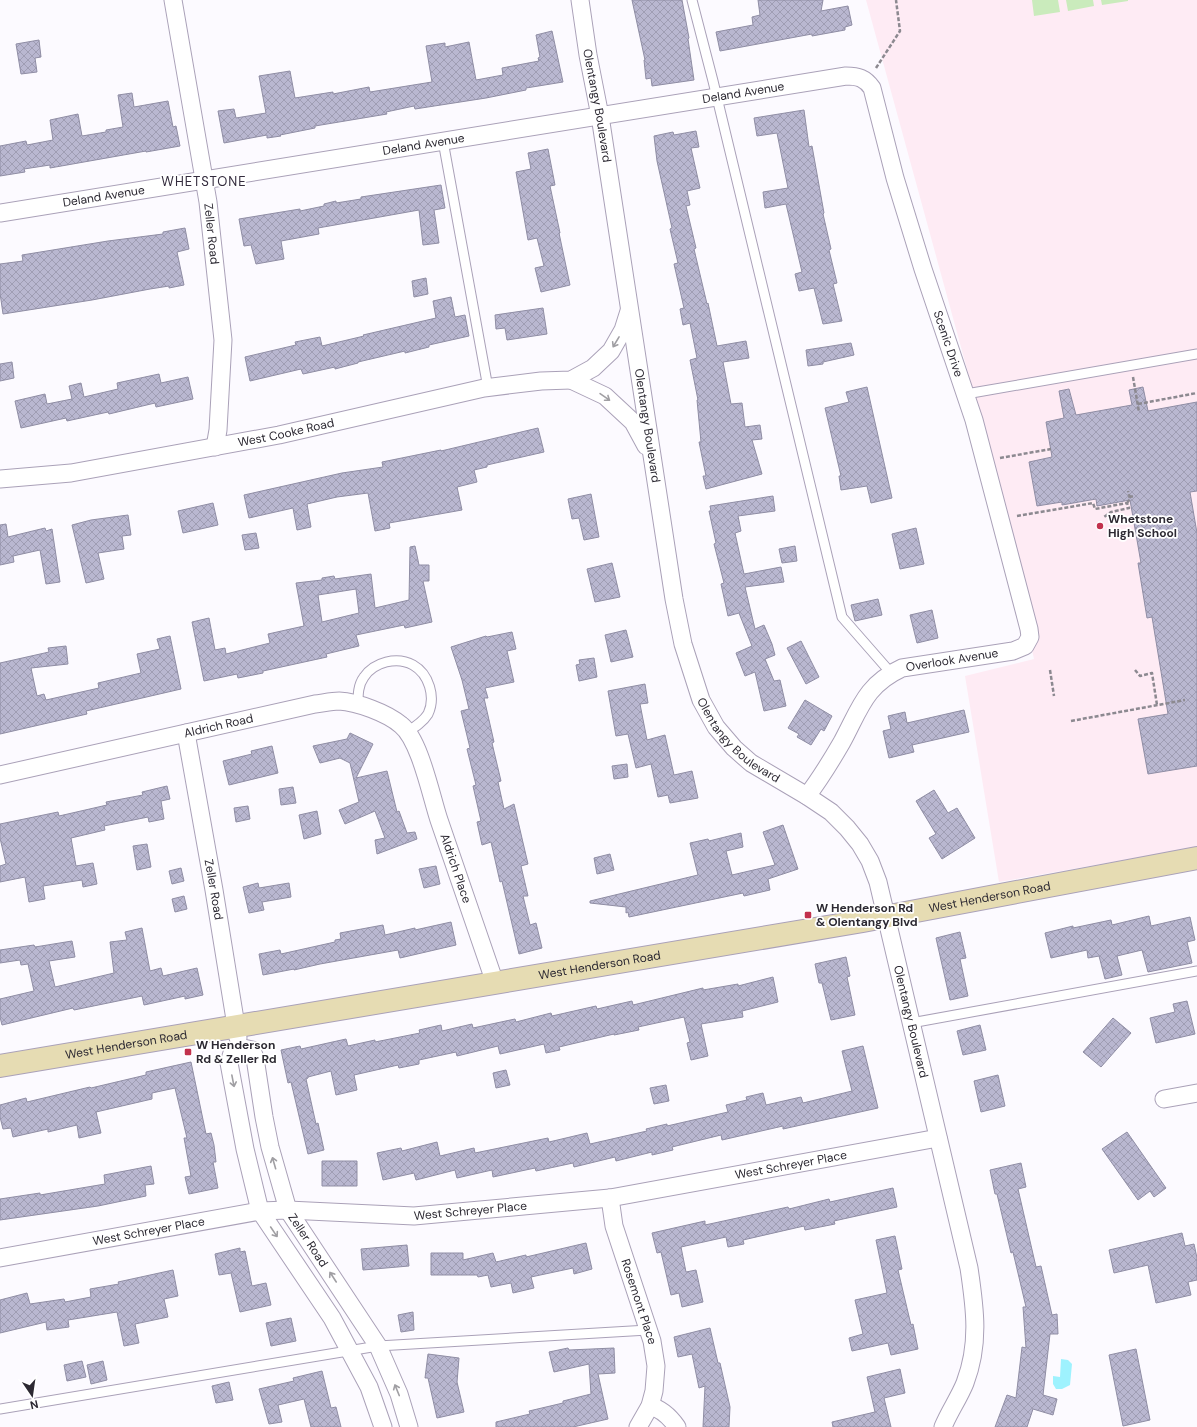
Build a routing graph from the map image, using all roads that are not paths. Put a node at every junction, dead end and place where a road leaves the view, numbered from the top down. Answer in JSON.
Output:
{"nodes":[{"id":1,"x":173,"y":0,"type":"edge"},
{"id":2,"x":580,"y":0,"type":"edge"},
{"id":3,"x":692,"y":0,"type":"edge"},
{"id":4,"x":867,"y":81,"type":"joint"},
{"id":5,"x":717,"y":97,"type":"junction"},
{"id":6,"x":600,"y":116,"type":"junction"},
{"id":7,"x":443,"y":141,"type":"junction"},
{"id":8,"x":204,"y":180,"type":"junction"},
{"id":9,"x":0,"y":213,"type":"edge"},
{"id":10,"x":630,"y":306,"type":"junction"},
{"id":11,"x":1197,"y":354,"type":"edge"},
{"id":12,"x":571,"y":380,"type":"junction"},
{"id":13,"x":488,"y":388,"type":"junction"},
{"id":14,"x":966,"y":394,"type":"junction"},
{"id":15,"x":215,"y":447,"type":"junction"},
{"id":16,"x":652,"y":456,"type":"junction"},
{"id":17,"x":0,"y":479,"type":"edge"},
{"id":18,"x":1029,"y":629,"type":"joint"},
{"id":19,"x":891,"y":673,"type":"junction"},
{"id":20,"x":358,"y":704,"type":"junction"},
{"id":21,"x":407,"y":732,"type":"junction"},
{"id":22,"x":186,"y":733,"type":"junction"},
{"id":23,"x":419,"y":753,"type":"joint"},
{"id":24,"x":0,"y":775,"type":"edge"},
{"id":25,"x":807,"y":796,"type":"junction"},
{"id":26,"x":1197,"y":858,"type":"edge"},
{"id":27,"x":886,"y":916,"type":"junction"},
{"id":28,"x":1197,"y":971,"type":"edge"},
{"id":29,"x":495,"y":984,"type":"junction"},
{"id":30,"x":911,"y":1024,"type":"junction"},
{"id":31,"x":237,"y":1037,"type":"junction"},
{"id":32,"x":0,"y":1066,"type":"edge"},
{"id":33,"x":1197,"y":1093,"type":"edge"},
{"id":34,"x":1164,"y":1099,"type":"dead end"},
{"id":35,"x":938,"y":1138,"type":"junction"},
{"id":36,"x":610,"y":1198,"type":"junction"},
{"id":37,"x":288,"y":1210,"type":"junction"},
{"id":38,"x":260,"y":1211,"type":"junction"},
{"id":39,"x":0,"y":1258,"type":"edge"},
{"id":40,"x":648,"y":1330,"type":"junction"},
{"id":41,"x":378,"y":1346,"type":"junction"},
{"id":42,"x":350,"y":1351,"type":"junction"},
{"id":43,"x":650,"y":1406,"type":"junction"},
{"id":44,"x":0,"y":1409,"type":"edge"},
{"id":45,"x":383,"y":1427,"type":"edge"},
{"id":46,"x":409,"y":1427,"type":"edge"},
{"id":47,"x":638,"y":1427,"type":"edge"},
{"id":48,"x":677,"y":1427,"type":"edge"},
{"id":49,"x":943,"y":1427,"type":"edge"}],
"edges":[{"from":1,"to":8,"type":"street","name":"Zeller Road"},
{"from":2,"to":6,"type":"street","name":"Olentangy Boulevard"},
{"from":3,"to":5,"type":"lane"},
{"from":4,"to":5,"type":"street","name":"Deland Avenue"},
{"from":4,"to":14,"type":"street","name":"Scenic Drive"},
{"from":5,"to":6,"type":"street","name":"Deland Avenue"},
{"from":5,"to":19,"type":"lane"},
{"from":6,"to":7,"type":"street","name":"Deland Avenue"},
{"from":6,"to":10,"type":"street","name":"Olentangy Boulevard"},
{"from":7,"to":8,"type":"street","name":"Deland Avenue"},
{"from":7,"to":13,"type":"lane"},
{"from":8,"to":9,"type":"street","name":"Deland Avenue"},
{"from":8,"to":15,"type":"street","name":"Zeller Road"},
{"from":10,"to":12,"type":"street","name":"West Cooke Road","one_way":true},
{"from":10,"to":16,"type":"street","name":"Olentangy Boulevard"},
{"from":11,"to":14,"type":"lane"},
{"from":12,"to":13,"type":"street","name":"West Cooke Road"},
{"from":12,"to":16,"type":"street","name":"West Cooke Road","one_way":true},
{"from":13,"to":15,"type":"street","name":"West Cooke Road"},
{"from":14,"to":18,"type":"street","name":"Scenic Drive"},
{"from":15,"to":17,"type":"street","name":"West Cooke Road"},
{"from":16,"to":25,"type":"street","name":"Olentangy Boulevard"},
{"from":18,"to":19,"type":"street","name":"Overlook Avenue"},
{"from":19,"to":25,"type":"street","name":"Overlook Avenue"},
{"from":20,"to":21,"type":"street","name":"Aldrich Road"},
{"from":20,"to":21,"type":"lane"},
{"from":20,"to":22,"type":"street","name":"Aldrich Road"},
{"from":21,"to":23,"type":"street","name":"Aldrich Road"},
{"from":22,"to":24,"type":"street","name":"Aldrich Road"},
{"from":22,"to":31,"type":"street","name":"Zeller Road"},
{"from":23,"to":29,"type":"street","name":"Aldrich Place"},
{"from":25,"to":27,"type":"street","name":"Olentangy Boulevard"},
{"from":26,"to":27,"type":"main road","name":"West Henderson Road"},
{"from":27,"to":29,"type":"main road","name":"West Henderson Road"},
{"from":27,"to":30,"type":"street","name":"Olentangy Boulevard"},
{"from":28,"to":30,"type":"lane"},
{"from":29,"to":31,"type":"main road","name":"West Henderson Road"},
{"from":30,"to":35,"type":"street","name":"Olentangy Boulevard"},
{"from":31,"to":32,"type":"main road","name":"West Henderson Road"},
{"from":37,"to":31,"type":"street","name":"Zeller Road","one_way":true},
{"from":31,"to":38,"type":"street","name":"Zeller Road","one_way":true},
{"from":33,"to":34,"type":"street"},
{"from":35,"to":36,"type":"street","name":"West Schreyer Place"},
{"from":35,"to":49,"type":"street","name":"Olentangy Boulevard"},
{"from":36,"to":37,"type":"street","name":"West Schreyer Place"},
{"from":36,"to":40,"type":"street","name":"Rosemont Place"},
{"from":37,"to":38,"type":"street","name":"West Schreyer Place"},
{"from":41,"to":37,"type":"street","name":"Zeller Road","one_way":true},
{"from":38,"to":39,"type":"street","name":"West Schreyer Place"},
{"from":38,"to":42,"type":"street","name":"Zeller Road","one_way":true},
{"from":40,"to":41,"type":"lane"},
{"from":40,"to":43,"type":"street","name":"Rosemont Place"},
{"from":41,"to":42,"type":"lane"},
{"from":46,"to":41,"type":"street","name":"Zeller Road","one_way":true},
{"from":42,"to":44,"type":"lane"},
{"from":42,"to":45,"type":"street","name":"Zeller Road"},
{"from":43,"to":47,"type":"street","name":"Rosemont Place"},
{"from":43,"to":48,"type":"street"}]}
